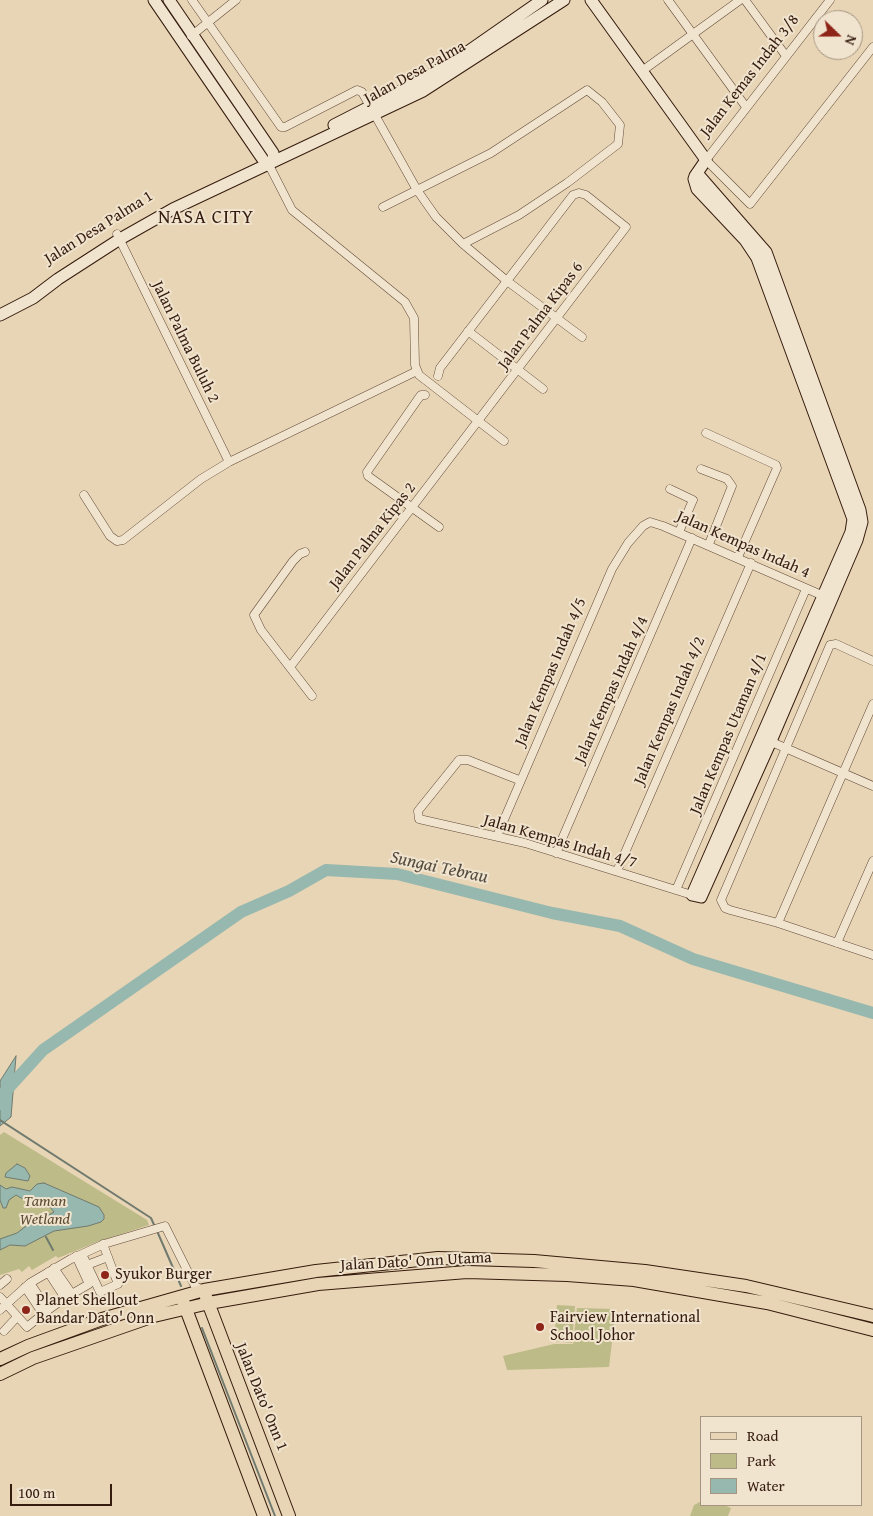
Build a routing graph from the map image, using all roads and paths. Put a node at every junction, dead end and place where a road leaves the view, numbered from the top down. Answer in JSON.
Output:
{"nodes":[{"id":1,"x":154,"y":0,"type":"edge"},
{"id":2,"x":169,"y":0,"type":"edge"},
{"id":3,"x":192,"y":0,"type":"edge"},
{"id":4,"x":236,"y":0,"type":"edge"},
{"id":5,"x":542,"y":0,"type":"edge"},
{"id":6,"x":564,"y":0,"type":"edge"},
{"id":7,"x":591,"y":0,"type":"edge"},
{"id":8,"x":668,"y":0,"type":"edge"},
{"id":9,"x":740,"y":0,"type":"edge"},
{"id":10,"x":745,"y":0,"type":"edge"},
{"id":11,"x":830,"y":0,"type":"edge"},
{"id":12,"x":207,"y":22,"type":"junction"},
{"id":13,"x":692,"y":35,"type":"junction"},
{"id":14,"x":189,"y":38,"type":"junction"},
{"id":15,"x":873,"y":46,"type":"edge"},
{"id":16,"x":786,"y":56,"type":"junction"},
{"id":17,"x":642,"y":71,"type":"junction"},
{"id":18,"x":746,"y":107,"type":"junction"},
{"id":19,"x":374,"y":111,"type":"junction"},
{"id":20,"x":706,"y":160,"type":"junction"},
{"id":21,"x":270,"y":161,"type":"junction"},
{"id":22,"x":417,"y":190,"type":"junction"},
{"id":23,"x":383,"y":207,"type":"dead end"},
{"id":24,"x":118,"y":236,"type":"junction"},
{"id":25,"x":462,"y":244,"type":"junction"},
{"id":26,"x":506,"y":281,"type":"junction"},
{"id":27,"x":0,"y":313,"type":"edge"},
{"id":28,"x":557,"y":319,"type":"junction"},
{"id":29,"x":468,"y":331,"type":"junction"},
{"id":30,"x":582,"y":337,"type":"dead end"},
{"id":31,"x":518,"y":370,"type":"junction"},
{"id":32,"x":416,"y":371,"type":"junction"},
{"id":33,"x":438,"y":376,"type":"dead end"},
{"id":34,"x":542,"y":389,"type":"dead end"},
{"id":35,"x":425,"y":395,"type":"dead end"},
{"id":36,"x":478,"y":421,"type":"junction"},
{"id":37,"x":706,"y":433,"type":"dead end"},
{"id":38,"x":504,"y":441,"type":"dead end"},
{"id":39,"x":228,"y":462,"type":"junction"},
{"id":40,"x":701,"y":469,"type":"dead end"},
{"id":41,"x":670,"y":490,"type":"dead end"},
{"id":42,"x":84,"y":495,"type":"dead end"},
{"id":43,"x":412,"y":508,"type":"junction"},
{"id":44,"x":643,"y":526,"type":"joint"},
{"id":45,"x":439,"y":527,"type":"dead end"},
{"id":46,"x":679,"y":532,"type":"junction"},
{"id":47,"x":692,"y":538,"type":"junction"},
{"id":48,"x":709,"y":544,"type":"junction"},
{"id":49,"x":305,"y":552,"type":"dead end"},
{"id":50,"x":738,"y":557,"type":"junction"},
{"id":51,"x":751,"y":564,"type":"junction"},
{"id":52,"x":806,"y":589,"type":"junction"},
{"id":53,"x":826,"y":597,"type":"junction"},
{"id":54,"x":873,"y":660,"type":"edge"},
{"id":55,"x":290,"y":667,"type":"junction"},
{"id":56,"x":312,"y":696,"type":"dead end"},
{"id":57,"x":873,"y":704,"type":"edge"},
{"id":58,"x":766,"y":739,"type":"junction"},
{"id":59,"x":786,"y":748,"type":"junction"},
{"id":60,"x":843,"y":773,"type":"junction"},
{"id":61,"x":519,"y":780,"type":"junction"},
{"id":62,"x":873,"y":786,"type":"edge"},
{"id":63,"x":497,"y":836,"type":"junction"},
{"id":64,"x":556,"y":853,"type":"junction"},
{"id":65,"x":873,"y":861,"type":"edge"},
{"id":66,"x":617,"y":871,"type":"junction"},
{"id":67,"x":676,"y":890,"type":"junction"},
{"id":68,"x":692,"y":895,"type":"joint"},
{"id":69,"x":778,"y":923,"type":"junction"},
{"id":70,"x":836,"y":943,"type":"junction"},
{"id":71,"x":873,"y":955,"type":"edge"},
{"id":72,"x":103,"y":1244,"type":"junction"},
{"id":73,"x":79,"y":1255,"type":"junction"},
{"id":74,"x":108,"y":1257,"type":"junction"},
{"id":75,"x":466,"y":1259,"type":"junction"},
{"id":76,"x":87,"y":1265,"type":"junction"},
{"id":77,"x":51,"y":1270,"type":"junction"},
{"id":78,"x":466,"y":1272,"type":"junction"},
{"id":79,"x":8,"y":1279,"type":"dead end"},
{"id":80,"x":0,"y":1285,"type":"edge"},
{"id":81,"x":27,"y":1285,"type":"junction"},
{"id":82,"x":204,"y":1290,"type":"junction"},
{"id":83,"x":0,"y":1297,"type":"edge"},
{"id":84,"x":244,"y":1297,"type":"junction"},
{"id":85,"x":183,"y":1302,"type":"junction"},
{"id":86,"x":208,"y":1303,"type":"junction"},
{"id":87,"x":3,"y":1307,"type":"edge"},
{"id":88,"x":154,"y":1316,"type":"junction"},
{"id":89,"x":873,"y":1316,"type":"edge"},
{"id":90,"x":17,"y":1317,"type":"junction"},
{"id":91,"x":873,"y":1330,"type":"edge"},
{"id":92,"x":218,"y":1331,"type":"junction"},
{"id":93,"x":4,"y":1332,"type":"dead end"},
{"id":94,"x":195,"y":1334,"type":"junction"},
{"id":95,"x":0,"y":1359,"type":"edge"},
{"id":96,"x":0,"y":1374,"type":"edge"},
{"id":97,"x":264,"y":1516,"type":"edge"},
{"id":98,"x":289,"y":1516,"type":"edge"}],
"edges":[{"from":1,"to":14,"type":"street"},
{"from":2,"to":14,"type":"street"},
{"from":3,"to":12,"type":"street"},
{"from":4,"to":12,"type":"street"},
{"from":5,"to":19,"type":"street","name":"Jalan Desa Palma"},
{"from":6,"to":19,"type":"street","name":"Jalan Desa Palma"},
{"from":7,"to":17,"type":"street"},
{"from":8,"to":13,"type":"street"},
{"from":9,"to":13,"type":"street"},
{"from":10,"to":16,"type":"street"},
{"from":11,"to":16,"type":"street","name":"Jalan Kemas Indah 3/8"},
{"from":12,"to":14,"type":"street"},
{"from":12,"to":19,"type":"street"},
{"from":13,"to":17,"type":"street"},
{"from":13,"to":18,"type":"street"},
{"from":14,"to":21,"type":"street"},
{"from":15,"to":20,"type":"street"},
{"from":16,"to":18,"type":"street","name":"Jalan Kemas Indah 3/8"},
{"from":17,"to":20,"type":"street"},
{"from":18,"to":20,"type":"street","name":"Jalan Kemas Indah 3/8"},
{"from":19,"to":21,"type":"street","name":"Jalan Desa Palma"},
{"from":19,"to":22,"type":"street"},
{"from":20,"to":53,"type":"street","name":"Jalan Kemas Indah 3/8"},
{"from":21,"to":24,"type":"street","name":"Jalan Desa Palma 1"},
{"from":21,"to":32,"type":"street"},
{"from":22,"to":23,"type":"street"},
{"from":22,"to":25,"type":"street"},
{"from":22,"to":25,"type":"street"},
{"from":24,"to":27,"type":"street","name":"Jalan Desa Palma 1"},
{"from":24,"to":39,"type":"street","name":"Jalan Palma Buluh 2"},
{"from":25,"to":26,"type":"street"},
{"from":26,"to":28,"type":"street"},
{"from":26,"to":28,"type":"street","name":"Jalan Palma Kipas 6"},
{"from":26,"to":29,"type":"street"},
{"from":28,"to":30,"type":"street"},
{"from":28,"to":31,"type":"street","name":"Jalan Palma Kipas 6"},
{"from":29,"to":31,"type":"street"},
{"from":29,"to":33,"type":"street"},
{"from":31,"to":34,"type":"street"},
{"from":31,"to":36,"type":"street","name":"Jalan Palma Kipas 6"},
{"from":32,"to":36,"type":"street"},
{"from":32,"to":39,"type":"street"},
{"from":35,"to":43,"type":"street"},
{"from":36,"to":38,"type":"street"},
{"from":36,"to":43,"type":"street","name":"Jalan Palma Kipas 2"},
{"from":37,"to":50,"type":"street"},
{"from":39,"to":42,"type":"street"},
{"from":40,"to":48,"type":"street"},
{"from":41,"to":46,"type":"street"},
{"from":43,"to":45,"type":"street"},
{"from":43,"to":55,"type":"street","name":"Jalan Palma Kipas 2"},
{"from":44,"to":46,"type":"street","name":"Jalan Kempas Indah 4"},
{"from":44,"to":61,"type":"street","name":"Jalan Kempas Indah 4/5"},
{"from":46,"to":47,"type":"street","name":"Jalan Kempas Indah 4"},
{"from":47,"to":48,"type":"street","name":"Jalan Kempas Indah 4"},
{"from":47,"to":64,"type":"street","name":"Jalan Kempas Indah 4/4"},
{"from":48,"to":50,"type":"street","name":"Jalan Kempas Indah 4"},
{"from":49,"to":55,"type":"street"},
{"from":50,"to":51,"type":"street","name":"Jalan Kempas Indah 4"},
{"from":51,"to":52,"type":"street","name":"Jalan Kempas Indah 4"},
{"from":51,"to":66,"type":"street","name":"Jalan Kempas Indah 4/2"},
{"from":52,"to":53,"type":"street","name":"Jalan Kempas Indah 4"},
{"from":52,"to":67,"type":"street","name":"Jalan Kempas Utaman 4/1"},
{"from":53,"to":58,"type":"street"},
{"from":54,"to":59,"type":"street"},
{"from":55,"to":56,"type":"street"},
{"from":57,"to":60,"type":"street"},
{"from":58,"to":59,"type":"street"},
{"from":58,"to":68,"type":"street"},
{"from":59,"to":60,"type":"street"},
{"from":59,"to":69,"type":"street"},
{"from":60,"to":62,"type":"street"},
{"from":60,"to":69,"type":"street"},
{"from":61,"to":63,"type":"street","name":"Jalan Kempas Indah 4/5"},
{"from":61,"to":63,"type":"street","name":"Jalan Kempas Indah 4/7"},
{"from":63,"to":64,"type":"street","name":"Jalan Kempas Indah 4/7"},
{"from":64,"to":66,"type":"street","name":"Jalan Kempas Indah 4/7"},
{"from":65,"to":70,"type":"street"},
{"from":66,"to":67,"type":"street","name":"Jalan Kempas Indah 4/7"},
{"from":67,"to":68,"type":"street","name":"Jalan Kempas Indah 4/7"},
{"from":69,"to":70,"type":"street"},
{"from":70,"to":71,"type":"street"},
{"from":72,"to":73,"type":"street"},
{"from":72,"to":74,"type":"street"},
{"from":72,"to":82,"type":"street"},
{"from":73,"to":76,"type":"street"},
{"from":73,"to":77,"type":"street"},
{"from":73,"to":77,"type":"street"},
{"from":74,"to":76,"type":"street"},
{"from":74,"to":76,"type":"street"},
{"from":75,"to":78,"type":"main road"},
{"from":75,"to":82,"type":"main road","name":"Jalan Dato' Onn Utama"},
{"from":75,"to":89,"type":"main road","name":"Jalan Dato' Onn Utama"},
{"from":77,"to":81,"type":"street"},
{"from":77,"to":81,"type":"street"},
{"from":78,"to":84,"type":"main road","name":"Jalan Dato' Onn Utama"},
{"from":78,"to":91,"type":"main road","name":"Jalan Dato' Onn Utama"},
{"from":79,"to":80,"type":"street"},
{"from":81,"to":87,"type":"street"},
{"from":81,"to":90,"type":"street"},
{"from":82,"to":85,"type":"main road","name":"Jalan Dato' Onn Utama"},
{"from":82,"to":86,"type":"main road","name":"Jalan Dato' Onn 1"},
{"from":83,"to":87,"type":"street"},
{"from":84,"to":86,"type":"main road","name":"Jalan Dato' Onn Utama"},
{"from":84,"to":92,"type":"main road"},
{"from":85,"to":86,"type":"main road","name":"Jalan Dato' Onn Utama"},
{"from":85,"to":88,"type":"main road","name":"Jalan Dato' Onn Utama"},
{"from":85,"to":94,"type":"main road"},
{"from":85,"to":95,"type":"main road","name":"Jalan Dato' Onn Utama"},
{"from":86,"to":92,"type":"main road","name":"Jalan Dato' Onn 1"},
{"from":87,"to":90,"type":"street"},
{"from":88,"to":94,"type":"main road"},
{"from":88,"to":96,"type":"main road","name":"Jalan Dato' Onn Utama"},
{"from":90,"to":93,"type":"street"},
{"from":92,"to":98,"type":"main road","name":"Jalan Dato' Onn 1"},
{"from":94,"to":97,"type":"main road"}]}
